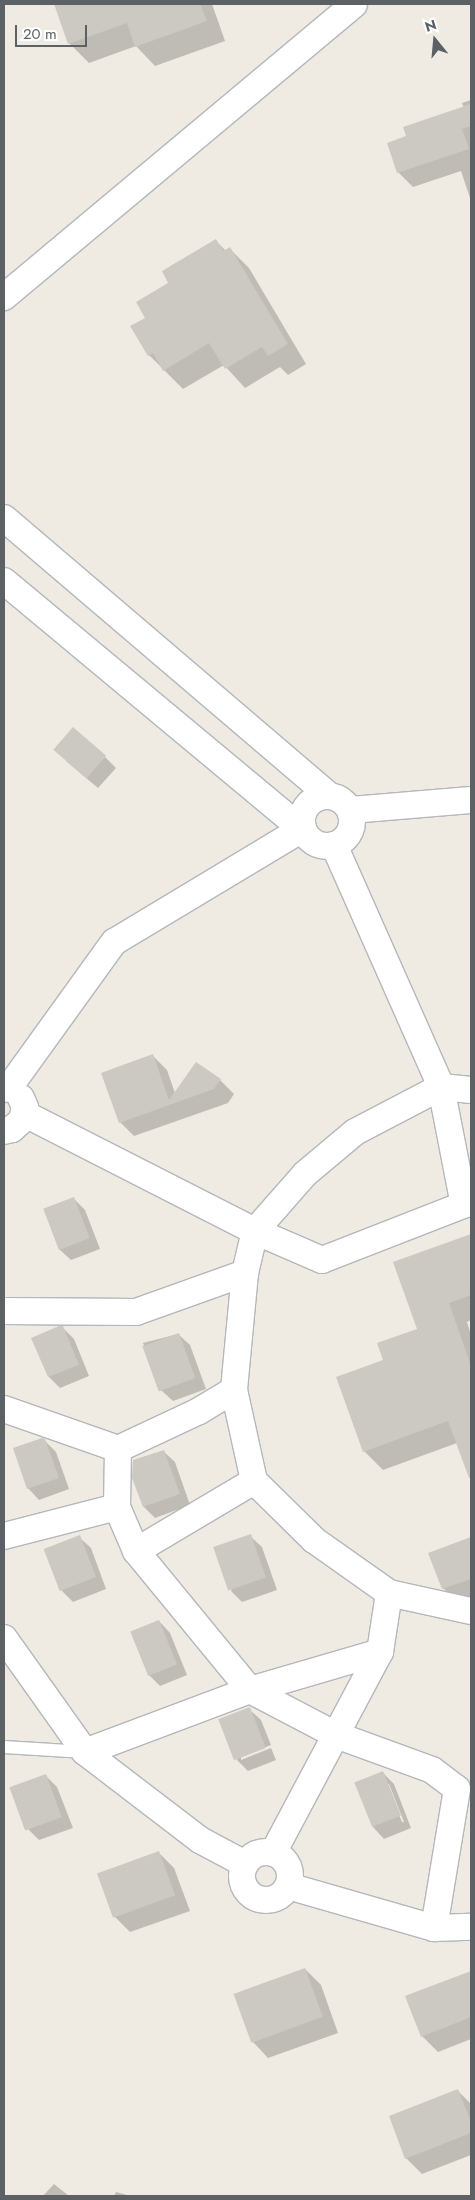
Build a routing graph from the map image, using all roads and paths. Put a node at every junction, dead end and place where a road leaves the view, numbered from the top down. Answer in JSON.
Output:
{"nodes":[{"id":1,"x":354,"y":4,"type":"edge"},
{"id":2,"x":4,"y":297,"type":"edge"},
{"id":3,"x":4,"y":518,"type":"edge"},
{"id":4,"x":4,"y":581,"type":"edge"},
{"id":5,"x":330,"y":796,"type":"junction"},
{"id":6,"x":471,"y":800,"type":"edge"},
{"id":7,"x":350,"y":810,"type":"junction"},
{"id":8,"x":302,"y":828,"type":"junction"},
{"id":9,"x":334,"y":845,"type":"junction"},
{"id":10,"x":441,"y":1087,"type":"junction"},
{"id":11,"x":6,"y":1089,"type":"edge"},
{"id":12,"x":471,"y":1090,"type":"edge"},
{"id":13,"x":25,"y":1114,"type":"junction"},
{"id":14,"x":4,"y":1131,"type":"edge"},
{"id":15,"x":468,"y":1204,"type":"edge"},
{"id":16,"x":255,"y":1231,"type":"junction"},
{"id":17,"x":245,"y":1272,"type":"junction"},
{"id":18,"x":4,"y":1311,"type":"edge"},
{"id":19,"x":234,"y":1390,"type":"junction"},
{"id":20,"x":4,"y":1408,"type":"edge"},
{"id":21,"x":118,"y":1449,"type":"junction"},
{"id":22,"x":254,"y":1481,"type":"junction"},
{"id":23,"x":117,"y":1507,"type":"junction"},
{"id":24,"x":4,"y":1536,"type":"edge"},
{"id":25,"x":136,"y":1551,"type":"junction"},
{"id":26,"x":389,"y":1594,"type":"junction"},
{"id":27,"x":471,"y":1611,"type":"edge"},
{"id":28,"x":4,"y":1638,"type":"edge"},
{"id":29,"x":380,"y":1652,"type":"junction"},
{"id":30,"x":250,"y":1690,"type":"junction"},
{"id":31,"x":336,"y":1735,"type":"junction"},
{"id":32,"x":4,"y":1747,"type":"edge"},
{"id":33,"x":85,"y":1752,"type":"junction"},
{"id":34,"x":273,"y":1853,"type":"junction"},
{"id":35,"x":245,"y":1864,"type":"junction"},
{"id":36,"x":288,"y":1886,"type":"junction"},
{"id":37,"x":471,"y":1927,"type":"edge"},
{"id":38,"x":434,"y":1928,"type":"junction"}],
"edges":[{"from":1,"to":2,"type":"street"},
{"from":3,"to":5,"type":"street"},
{"from":4,"to":8,"type":"street"},
{"from":5,"to":7,"type":"street"},
{"from":5,"to":8,"type":"street"},
{"from":6,"to":7,"type":"street"},
{"from":7,"to":9,"type":"street"},
{"from":8,"to":9,"type":"street"},
{"from":8,"to":11,"type":"street"},
{"from":9,"to":10,"type":"street"},
{"from":10,"to":12,"type":"street"},
{"from":10,"to":15,"type":"street"},
{"from":10,"to":16,"type":"street"},
{"from":11,"to":13,"type":"street"},
{"from":13,"to":14,"type":"street"},
{"from":13,"to":16,"type":"street"},
{"from":15,"to":16,"type":"street"},
{"from":16,"to":17,"type":"street"},
{"from":17,"to":18,"type":"street"},
{"from":17,"to":19,"type":"street"},
{"from":19,"to":21,"type":"street"},
{"from":19,"to":22,"type":"street"},
{"from":20,"to":21,"type":"street"},
{"from":21,"to":23,"type":"street"},
{"from":22,"to":25,"type":"street"},
{"from":22,"to":26,"type":"street"},
{"from":23,"to":24,"type":"street"},
{"from":23,"to":25,"type":"street"},
{"from":25,"to":30,"type":"street"},
{"from":26,"to":27,"type":"street"},
{"from":26,"to":29,"type":"street"},
{"from":28,"to":33,"type":"street"},
{"from":29,"to":30,"type":"street"},
{"from":29,"to":31,"type":"street"},
{"from":30,"to":31,"type":"street"},
{"from":30,"to":33,"type":"street"},
{"from":31,"to":34,"type":"street"},
{"from":31,"to":38,"type":"street"},
{"from":32,"to":33,"type":"lane"},
{"from":33,"to":35,"type":"street"},
{"from":34,"to":35,"type":"street"},
{"from":34,"to":36,"type":"street"},
{"from":35,"to":36,"type":"street"},
{"from":36,"to":38,"type":"street"},
{"from":37,"to":38,"type":"street"}]}
